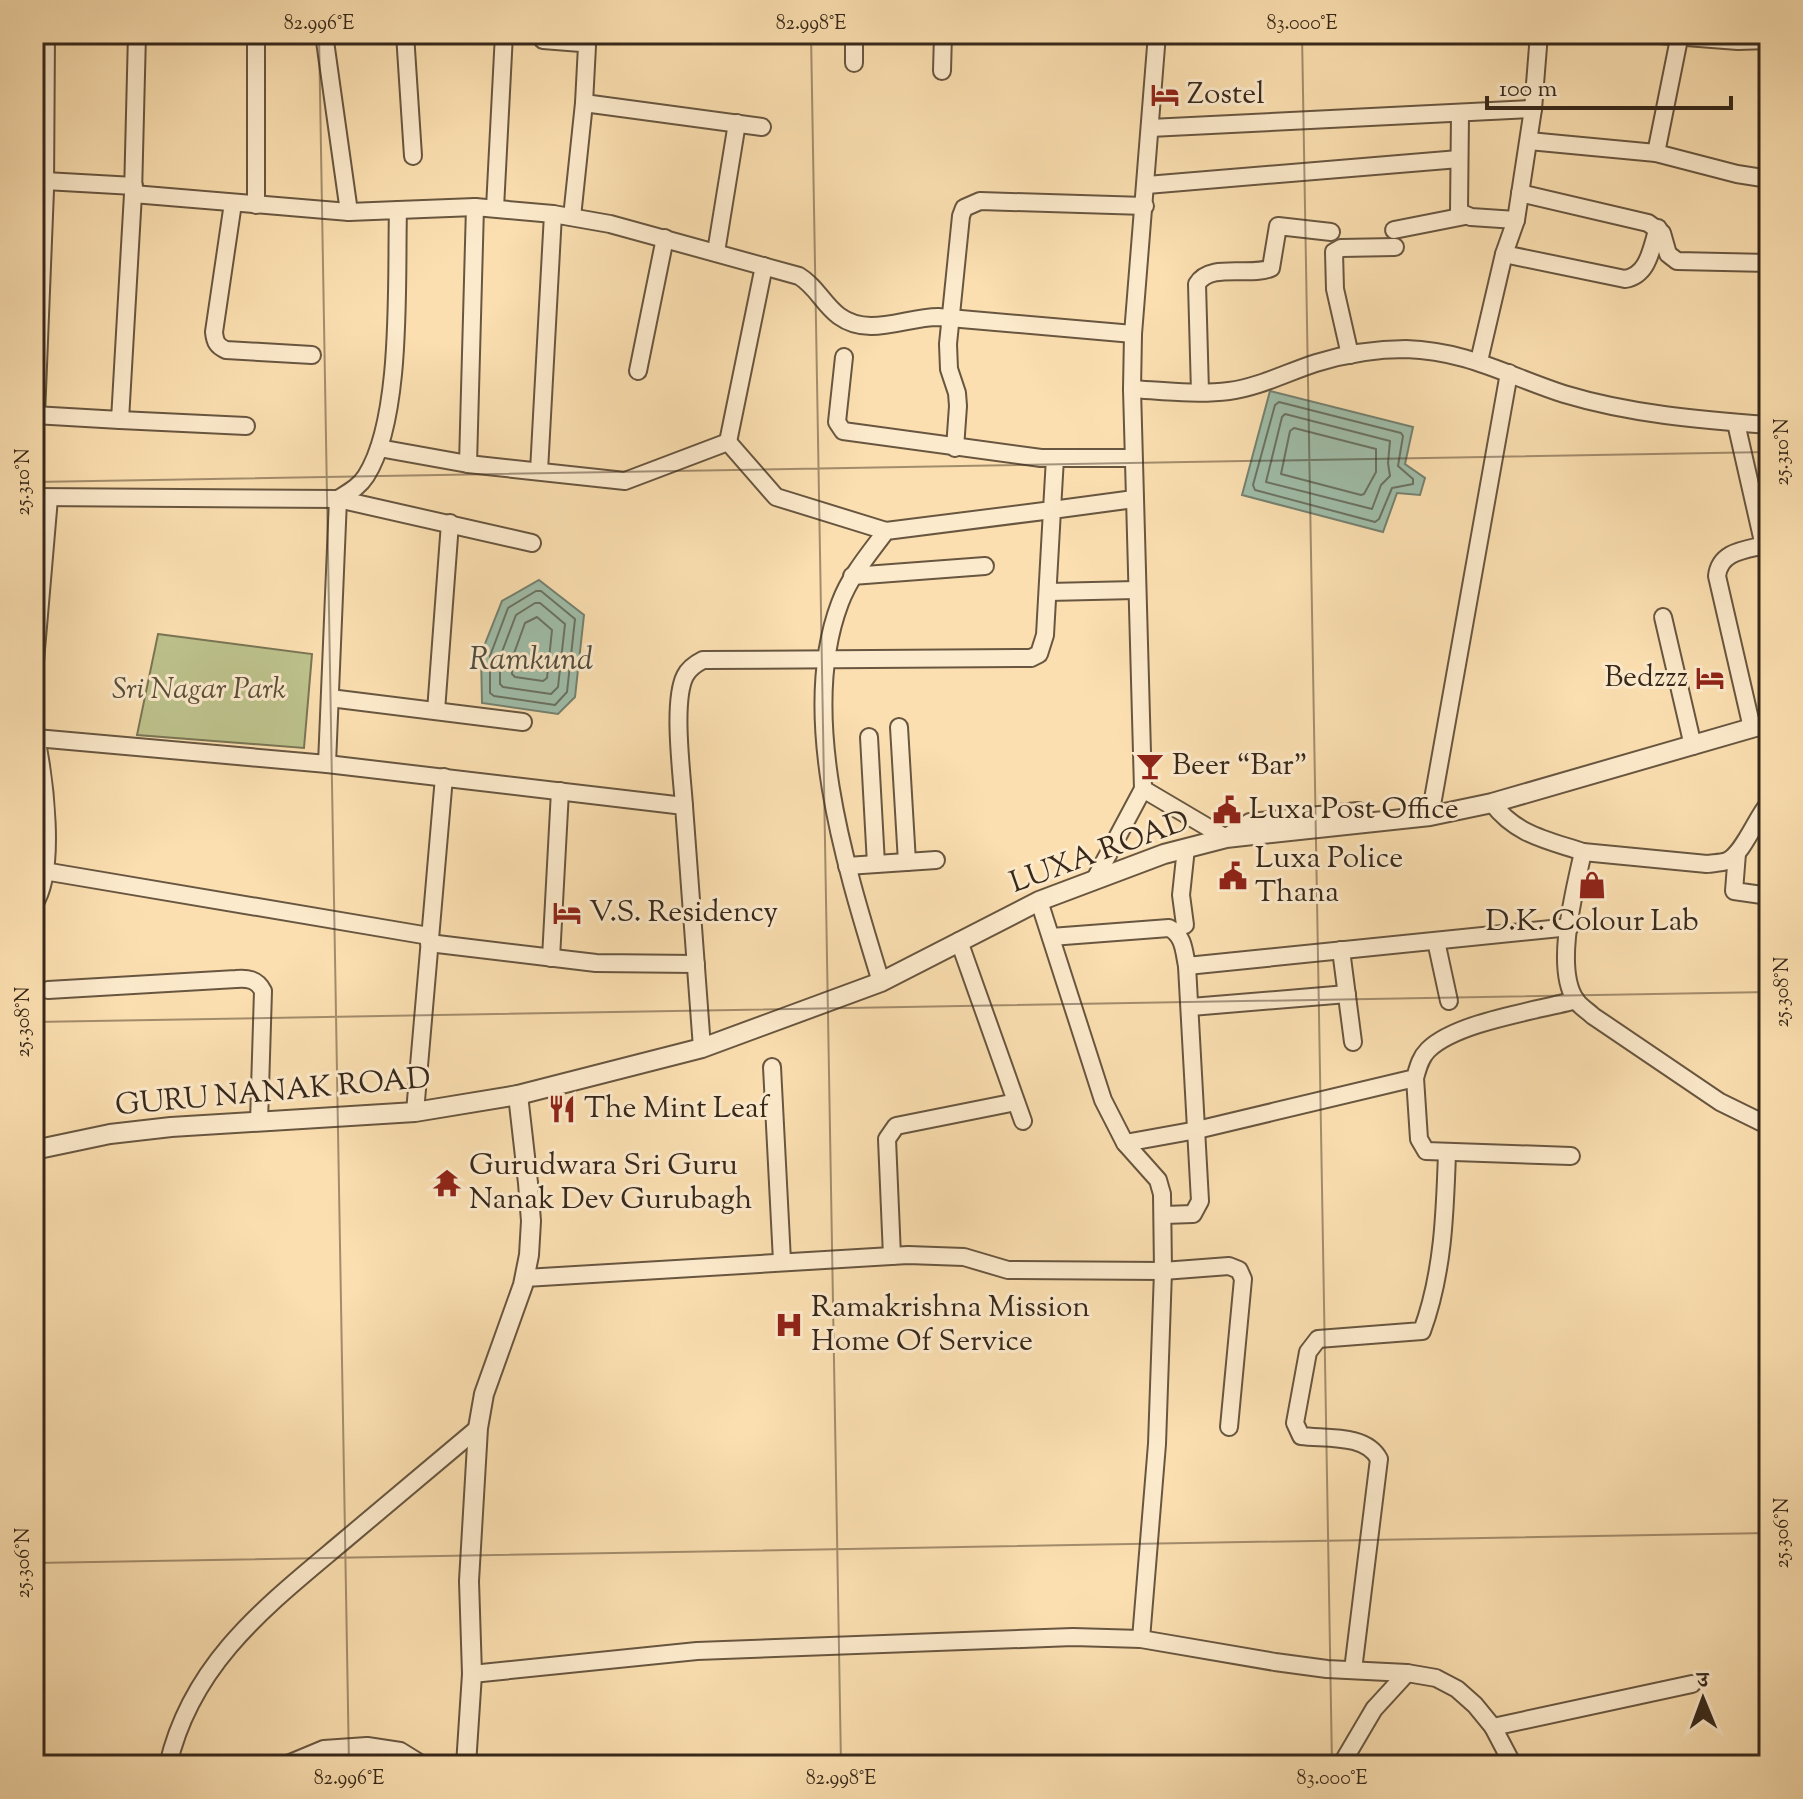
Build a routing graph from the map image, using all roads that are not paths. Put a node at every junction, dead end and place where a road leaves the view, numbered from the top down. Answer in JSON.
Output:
{"nodes":[{"id":1,"x":46,"y":34,"type":"edge"},
{"id":2,"x":137,"y":34,"type":"edge"},
{"id":3,"x":256,"y":34,"type":"edge"},
{"id":4,"x":324,"y":34,"type":"edge"},
{"id":5,"x":405,"y":34,"type":"edge"},
{"id":6,"x":504,"y":34,"type":"edge"},
{"id":7,"x":538,"y":34,"type":"edge"},
{"id":8,"x":854,"y":34,"type":"edge"},
{"id":9,"x":943,"y":34,"type":"edge"},
{"id":10,"x":1157,"y":34,"type":"edge"},
{"id":11,"x":1539,"y":34,"type":"edge"},
{"id":12,"x":1647,"y":34,"type":"edge"},
{"id":13,"x":1654,"y":34,"type":"edge"},
{"id":14,"x":1680,"y":35,"type":"edge"},
{"id":15,"x":1769,"y":40,"type":"edge"},
{"id":16,"x":854,"y":63,"type":"dead end"},
{"id":17,"x":942,"y":71,"type":"dead end"},
{"id":18,"x":584,"y":103,"type":"junction"},
{"id":19,"x":1533,"y":109,"type":"junction"},
{"id":20,"x":1460,"y":113,"type":"junction"},
{"id":21,"x":737,"y":123,"type":"junction"},
{"id":22,"x":762,"y":127,"type":"dead end"},
{"id":23,"x":1150,"y":128,"type":"junction"},
{"id":24,"x":1529,"y":141,"type":"junction"},
{"id":25,"x":1656,"y":153,"type":"junction"},
{"id":26,"x":413,"y":156,"type":"dead end"},
{"id":27,"x":1459,"y":159,"type":"junction"},
{"id":28,"x":41,"y":174,"type":"edge"},
{"id":29,"x":1769,"y":179,"type":"edge"},
{"id":30,"x":1147,"y":185,"type":"junction"},
{"id":31,"x":134,"y":190,"type":"junction"},
{"id":32,"x":1520,"y":193,"type":"junction"},
{"id":33,"x":233,"y":203,"type":"junction"},
{"id":34,"x":256,"y":205,"type":"junction"},
{"id":35,"x":1145,"y":206,"type":"junction"},
{"id":36,"x":475,"y":207,"type":"junction"},
{"id":37,"x":495,"y":208,"type":"junction"},
{"id":38,"x":398,"y":210,"type":"junction"},
{"id":39,"x":349,"y":212,"type":"junction"},
{"id":40,"x":553,"y":214,"type":"junction"},
{"id":41,"x":1465,"y":216,"type":"junction"},
{"id":42,"x":572,"y":217,"type":"junction"},
{"id":43,"x":1516,"y":220,"type":"junction"},
{"id":44,"x":1658,"y":228,"type":"junction"},
{"id":45,"x":1394,"y":230,"type":"dead end"},
{"id":46,"x":1331,"y":232,"type":"dead end"},
{"id":47,"x":665,"y":238,"type":"junction"},
{"id":48,"x":1395,"y":247,"type":"dead end"},
{"id":49,"x":716,"y":252,"type":"junction"},
{"id":50,"x":1504,"y":254,"type":"junction"},
{"id":51,"x":1769,"y":263,"type":"edge"},
{"id":52,"x":764,"y":266,"type":"junction"},
{"id":53,"x":950,"y":317,"type":"junction"},
{"id":54,"x":1133,"y":334,"type":"junction"},
{"id":55,"x":312,"y":355,"type":"dead end"},
{"id":56,"x":1350,"y":355,"type":"junction"},
{"id":57,"x":844,"y":357,"type":"dead end"},
{"id":58,"x":1479,"y":361,"type":"junction"},
{"id":59,"x":638,"y":371,"type":"dead end"},
{"id":60,"x":1509,"y":373,"type":"junction"},
{"id":61,"x":1132,"y":389,"type":"junction"},
{"id":62,"x":1200,"y":392,"type":"junction"},
{"id":63,"x":35,"y":415,"type":"edge"},
{"id":64,"x":120,"y":420,"type":"junction"},
{"id":65,"x":1736,"y":423,"type":"junction"},
{"id":66,"x":1769,"y":425,"type":"edge"},
{"id":67,"x":246,"y":426,"type":"dead end"},
{"id":68,"x":728,"y":442,"type":"junction"},
{"id":69,"x":379,"y":448,"type":"junction"},
{"id":70,"x":955,"y":448,"type":"junction"},
{"id":71,"x":1055,"y":458,"type":"junction"},
{"id":72,"x":1133,"y":458,"type":"junction"},
{"id":73,"x":468,"y":464,"type":"junction"},
{"id":74,"x":539,"y":471,"type":"junction"},
{"id":75,"x":41,"y":498,"type":"edge"},
{"id":76,"x":338,"y":499,"type":"junction"},
{"id":77,"x":1134,"y":499,"type":"junction"},
{"id":78,"x":1052,"y":510,"type":"junction"},
{"id":79,"x":450,"y":523,"type":"junction"},
{"id":80,"x":886,"y":531,"type":"junction"},
{"id":81,"x":532,"y":543,"type":"dead end"},
{"id":82,"x":1767,"y":545,"type":"edge"},
{"id":83,"x":985,"y":566,"type":"dead end"},
{"id":84,"x":852,"y":576,"type":"junction"},
{"id":85,"x":1136,"y":590,"type":"junction"},
{"id":86,"x":1048,"y":592,"type":"junction"},
{"id":87,"x":1663,"y":617,"type":"dead end"},
{"id":88,"x":825,"y":660,"type":"junction"},
{"id":89,"x":34,"y":673,"type":"edge"},
{"id":90,"x":330,"y":698,"type":"junction"},
{"id":91,"x":436,"y":711,"type":"junction"},
{"id":92,"x":1769,"y":713,"type":"edge"},
{"id":93,"x":34,"y":719,"type":"edge"},
{"id":94,"x":523,"y":722,"type":"dead end"},
{"id":95,"x":1757,"y":723,"type":"edge"},
{"id":96,"x":899,"y":727,"type":"dead end"},
{"id":97,"x":869,"y":737,"type":"dead end"},
{"id":98,"x":35,"y":738,"type":"edge"},
{"id":99,"x":1692,"y":741,"type":"junction"},
{"id":100,"x":327,"y":764,"type":"junction"},
{"id":101,"x":444,"y":777,"type":"junction"},
{"id":102,"x":1143,"y":789,"type":"junction"},
{"id":103,"x":560,"y":791,"type":"junction"},
{"id":104,"x":1492,"y":803,"type":"junction"},
{"id":105,"x":1769,"y":803,"type":"edge"},
{"id":106,"x":684,"y":806,"type":"junction"},
{"id":107,"x":1431,"y":810,"type":"junction"},
{"id":108,"x":1226,"y":838,"type":"junction"},
{"id":109,"x":1186,"y":848,"type":"junction"},
{"id":110,"x":1583,"y":852,"type":"junction"},
{"id":111,"x":1737,"y":853,"type":"junction"},
{"id":112,"x":936,"y":860,"type":"dead end"},
{"id":113,"x":907,"y":862,"type":"junction"},
{"id":114,"x":876,"y":864,"type":"junction"},
{"id":115,"x":847,"y":866,"type":"junction"},
{"id":116,"x":44,"y":871,"type":"junction"},
{"id":117,"x":1095,"y":879,"type":"junction"},
{"id":118,"x":1769,"y":896,"type":"edge"},
{"id":119,"x":1039,"y":901,"type":"junction"},
{"id":120,"x":34,"y":904,"type":"edge"},
{"id":121,"x":1185,"y":925,"type":"dead end"},
{"id":122,"x":1570,"y":927,"type":"junction"},
{"id":123,"x":1051,"y":937,"type":"junction"},
{"id":124,"x":429,"y":940,"type":"junction"},
{"id":125,"x":959,"y":941,"type":"junction"},
{"id":126,"x":1436,"y":941,"type":"junction"},
{"id":127,"x":1341,"y":950,"type":"junction"},
{"id":128,"x":551,"y":958,"type":"junction"},
{"id":129,"x":696,"y":964,"type":"junction"},
{"id":130,"x":1187,"y":966,"type":"junction"},
{"id":131,"x":881,"y":982,"type":"junction"},
{"id":132,"x":48,"y":990,"type":"dead end"},
{"id":133,"x":1347,"y":994,"type":"junction"},
{"id":134,"x":1576,"y":1000,"type":"junction"},
{"id":135,"x":1449,"y":1001,"type":"dead end"},
{"id":136,"x":1191,"y":1007,"type":"junction"},
{"id":137,"x":1353,"y":1042,"type":"dead end"},
{"id":138,"x":702,"y":1048,"type":"junction"},
{"id":139,"x":772,"y":1067,"type":"dead end"},
{"id":140,"x":1415,"y":1078,"type":"junction"},
{"id":141,"x":518,"y":1095,"type":"junction"},
{"id":142,"x":1016,"y":1102,"type":"junction"},
{"id":143,"x":415,"y":1112,"type":"junction"},
{"id":144,"x":1023,"y":1121,"type":"dead end"},
{"id":145,"x":259,"y":1122,"type":"junction"},
{"id":146,"x":1769,"y":1126,"type":"edge"},
{"id":147,"x":1197,"y":1130,"type":"junction"},
{"id":148,"x":1125,"y":1143,"type":"junction"},
{"id":149,"x":34,"y":1150,"type":"edge"},
{"id":150,"x":1447,"y":1153,"type":"junction"},
{"id":151,"x":1571,"y":1156,"type":"dead end"},
{"id":152,"x":1164,"y":1215,"type":"junction"},
{"id":153,"x":892,"y":1256,"type":"junction"},
{"id":154,"x":782,"y":1261,"type":"junction"},
{"id":155,"x":1163,"y":1271,"type":"junction"},
{"id":156,"x":525,"y":1278,"type":"junction"},
{"id":157,"x":1229,"y":1427,"type":"dead end"},
{"id":158,"x":478,"y":1428,"type":"junction"},
{"id":159,"x":1141,"y":1639,"type":"junction"},
{"id":160,"x":1353,"y":1670,"type":"junction"},
{"id":161,"x":1407,"y":1673,"type":"junction"},
{"id":162,"x":472,"y":1674,"type":"junction"},
{"id":163,"x":1692,"y":1684,"type":"dead end"},
{"id":164,"x":1493,"y":1727,"type":"junction"},
{"id":165,"x":168,"y":1765,"type":"edge"},
{"id":166,"x":288,"y":1765,"type":"edge"},
{"id":167,"x":421,"y":1765,"type":"edge"},
{"id":168,"x":466,"y":1765,"type":"edge"},
{"id":169,"x":1341,"y":1765,"type":"edge"},
{"id":170,"x":1513,"y":1765,"type":"edge"}],
"edges":[{"from":1,"to":28,"type":"street"},
{"from":2,"to":31,"type":"street"},
{"from":3,"to":34,"type":"street"},
{"from":4,"to":39,"type":"street"},
{"from":5,"to":26,"type":"street"},
{"from":6,"to":37,"type":"street"},
{"from":7,"to":18,"type":"street"},
{"from":8,"to":16,"type":"street"},
{"from":9,"to":17,"type":"street"},
{"from":10,"to":23,"type":"street"},
{"from":11,"to":19,"type":"street"},
{"from":12,"to":13,"type":"street"},
{"from":13,"to":14,"type":"street"},
{"from":14,"to":15,"type":"street"},
{"from":14,"to":25,"type":"street"},
{"from":18,"to":21,"type":"street"},
{"from":18,"to":42,"type":"street"},
{"from":19,"to":20,"type":"street"},
{"from":19,"to":24,"type":"street"},
{"from":20,"to":23,"type":"street"},
{"from":20,"to":27,"type":"street"},
{"from":21,"to":22,"type":"street"},
{"from":21,"to":49,"type":"street"},
{"from":23,"to":30,"type":"street"},
{"from":24,"to":25,"type":"street"},
{"from":24,"to":32,"type":"street"},
{"from":25,"to":29,"type":"street"},
{"from":27,"to":30,"type":"street"},
{"from":27,"to":41,"type":"street"},
{"from":28,"to":31,"type":"street"},
{"from":28,"to":63,"type":"street"},
{"from":30,"to":35,"type":"street"},
{"from":31,"to":33,"type":"street"},
{"from":31,"to":64,"type":"street"},
{"from":32,"to":43,"type":"street"},
{"from":32,"to":44,"type":"street"},
{"from":33,"to":34,"type":"street"},
{"from":33,"to":55,"type":"street"},
{"from":34,"to":39,"type":"street"},
{"from":35,"to":53,"type":"street"},
{"from":35,"to":54,"type":"street"},
{"from":36,"to":37,"type":"street"},
{"from":36,"to":38,"type":"street"},
{"from":36,"to":73,"type":"street"},
{"from":37,"to":40,"type":"street"},
{"from":38,"to":39,"type":"street"},
{"from":38,"to":69,"type":"street"},
{"from":40,"to":42,"type":"street"},
{"from":40,"to":74,"type":"street"},
{"from":41,"to":43,"type":"street"},
{"from":41,"to":45,"type":"street"},
{"from":42,"to":47,"type":"street"},
{"from":43,"to":50,"type":"street"},
{"from":44,"to":50,"type":"street"},
{"from":44,"to":51,"type":"street"},
{"from":46,"to":62,"type":"street"},
{"from":47,"to":49,"type":"street"},
{"from":47,"to":59,"type":"street"},
{"from":48,"to":56,"type":"street"},
{"from":49,"to":52,"type":"street"},
{"from":50,"to":58,"type":"street"},
{"from":52,"to":53,"type":"street"},
{"from":52,"to":68,"type":"street"},
{"from":53,"to":54,"type":"street"},
{"from":53,"to":70,"type":"street"},
{"from":54,"to":61,"type":"street"},
{"from":56,"to":58,"type":"street"},
{"from":56,"to":62,"type":"street"},
{"from":57,"to":70,"type":"street"},
{"from":58,"to":60,"type":"street"},
{"from":60,"to":65,"type":"street"},
{"from":60,"to":107,"type":"street"},
{"from":61,"to":62,"type":"street"},
{"from":61,"to":72,"type":"street"},
{"from":63,"to":64,"type":"street"},
{"from":64,"to":67,"type":"street"},
{"from":65,"to":66,"type":"street"},
{"from":65,"to":82,"type":"street"},
{"from":68,"to":74,"type":"street"},
{"from":68,"to":80,"type":"street"},
{"from":69,"to":73,"type":"street"},
{"from":69,"to":76,"type":"street"},
{"from":70,"to":71,"type":"street"},
{"from":71,"to":72,"type":"street"},
{"from":71,"to":78,"type":"street"},
{"from":72,"to":77,"type":"street"},
{"from":73,"to":74,"type":"street"},
{"from":75,"to":76,"type":"street"},
{"from":75,"to":89,"type":"street"},
{"from":76,"to":79,"type":"street"},
{"from":76,"to":90,"type":"street"},
{"from":77,"to":78,"type":"street"},
{"from":77,"to":85,"type":"street"},
{"from":78,"to":80,"type":"street"},
{"from":78,"to":86,"type":"street"},
{"from":79,"to":81,"type":"street"},
{"from":79,"to":91,"type":"street"},
{"from":80,"to":84,"type":"street"},
{"from":82,"to":95,"type":"street"},
{"from":83,"to":84,"type":"street"},
{"from":84,"to":88,"type":"street"},
{"from":85,"to":86,"type":"street"},
{"from":85,"to":102,"type":"street"},
{"from":86,"to":88,"type":"street"},
{"from":87,"to":99,"type":"street"},
{"from":88,"to":106,"type":"street"},
{"from":88,"to":115,"type":"street"},
{"from":90,"to":91,"type":"street"},
{"from":90,"to":100,"type":"street"},
{"from":91,"to":94,"type":"street"},
{"from":92,"to":95,"type":"street","name":"LUXA ROAD"},
{"from":93,"to":98,"type":"street"},
{"from":95,"to":99,"type":"street","name":"LUXA ROAD"},
{"from":96,"to":113,"type":"street"},
{"from":97,"to":114,"type":"street"},
{"from":98,"to":100,"type":"street"},
{"from":98,"to":116,"type":"street"},
{"from":99,"to":104,"type":"street","name":"LUXA ROAD"},
{"from":99,"to":107,"type":"street"},
{"from":100,"to":101,"type":"street"},
{"from":101,"to":103,"type":"street"},
{"from":101,"to":124,"type":"street"},
{"from":102,"to":108,"type":"street"},
{"from":102,"to":117,"type":"street"},
{"from":103,"to":106,"type":"street"},
{"from":103,"to":128,"type":"street"},
{"from":104,"to":107,"type":"street","name":"LUXA ROAD"},
{"from":104,"to":110,"type":"street"},
{"from":105,"to":111,"type":"street"},
{"from":106,"to":129,"type":"street"},
{"from":107,"to":108,"type":"street","name":"LUXA ROAD"},
{"from":108,"to":109,"type":"street","name":"LUXA ROAD"},
{"from":109,"to":117,"type":"street","name":"LUXA ROAD"},
{"from":109,"to":121,"type":"street"},
{"from":110,"to":111,"type":"street"},
{"from":110,"to":122,"type":"street"},
{"from":111,"to":118,"type":"street"},
{"from":112,"to":113,"type":"street"},
{"from":113,"to":114,"type":"street"},
{"from":114,"to":115,"type":"street"},
{"from":115,"to":131,"type":"street"},
{"from":116,"to":120,"type":"street"},
{"from":116,"to":124,"type":"street"},
{"from":117,"to":119,"type":"street","name":"LUXA ROAD"},
{"from":119,"to":123,"type":"street"},
{"from":119,"to":125,"type":"street","name":"LUXA ROAD"},
{"from":122,"to":126,"type":"street"},
{"from":122,"to":134,"type":"street"},
{"from":123,"to":130,"type":"street"},
{"from":123,"to":148,"type":"street"},
{"from":124,"to":128,"type":"street"},
{"from":124,"to":143,"type":"street"},
{"from":125,"to":131,"type":"street","name":"LUXA ROAD"},
{"from":125,"to":142,"type":"street"},
{"from":126,"to":127,"type":"street"},
{"from":126,"to":135,"type":"street"},
{"from":127,"to":130,"type":"street"},
{"from":127,"to":133,"type":"street"},
{"from":128,"to":129,"type":"street"},
{"from":129,"to":138,"type":"street"},
{"from":130,"to":136,"type":"street"},
{"from":131,"to":138,"type":"street","name":"LUXA ROAD"},
{"from":132,"to":145,"type":"street"},
{"from":133,"to":136,"type":"street"},
{"from":133,"to":137,"type":"street"},
{"from":134,"to":140,"type":"street"},
{"from":134,"to":146,"type":"street"},
{"from":136,"to":147,"type":"street"},
{"from":138,"to":141,"type":"street","name":"LUXA ROAD"},
{"from":139,"to":154,"type":"street"},
{"from":140,"to":147,"type":"street"},
{"from":140,"to":150,"type":"street"},
{"from":141,"to":143,"type":"street","name":"GURU NANAK ROAD"},
{"from":141,"to":156,"type":"street"},
{"from":142,"to":144,"type":"street"},
{"from":142,"to":153,"type":"street"},
{"from":143,"to":145,"type":"street","name":"GURU NANAK ROAD"},
{"from":145,"to":149,"type":"street","name":"GURU NANAK ROAD"},
{"from":147,"to":148,"type":"street"},
{"from":147,"to":152,"type":"street"},
{"from":148,"to":152,"type":"street"},
{"from":150,"to":151,"type":"street"},
{"from":150,"to":160,"type":"street"},
{"from":152,"to":155,"type":"street"},
{"from":153,"to":154,"type":"street"},
{"from":153,"to":155,"type":"street"},
{"from":154,"to":156,"type":"street"},
{"from":155,"to":157,"type":"street"},
{"from":155,"to":159,"type":"street"},
{"from":156,"to":158,"type":"street"},
{"from":158,"to":162,"type":"street"},
{"from":158,"to":165,"type":"street"},
{"from":159,"to":160,"type":"street"},
{"from":159,"to":162,"type":"street"},
{"from":160,"to":161,"type":"street"},
{"from":161,"to":164,"type":"street"},
{"from":161,"to":169,"type":"street"},
{"from":162,"to":168,"type":"street"},
{"from":163,"to":164,"type":"street"},
{"from":164,"to":170,"type":"street"},
{"from":166,"to":167,"type":"street"}]}
